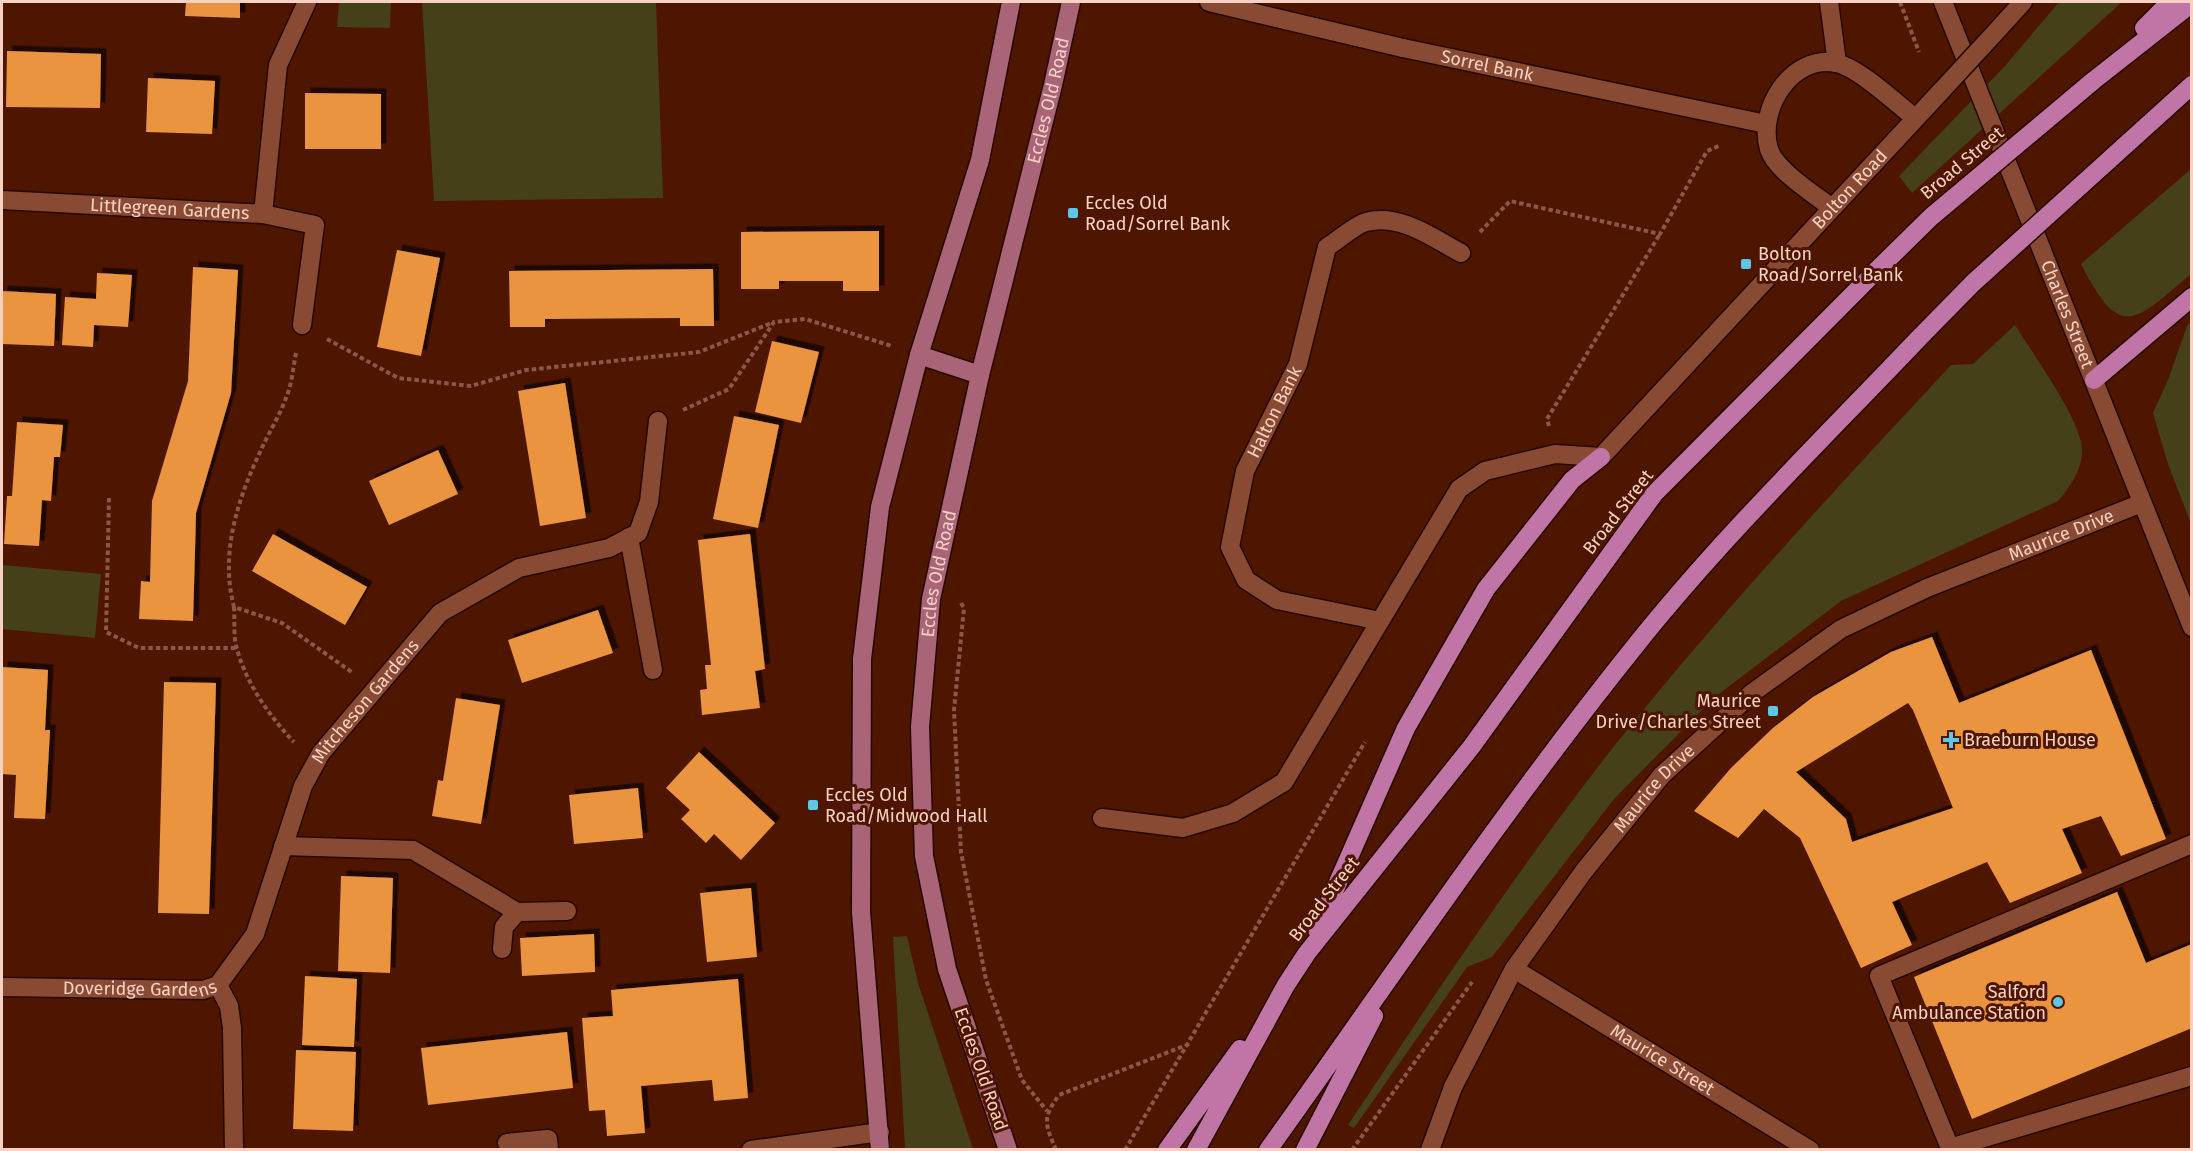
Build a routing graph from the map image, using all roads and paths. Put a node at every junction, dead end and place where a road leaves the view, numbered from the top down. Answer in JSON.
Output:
{"nodes":[{"id":1,"x":307,"y":2,"type":"edge"},
{"id":2,"x":1011,"y":2,"type":"edge"},
{"id":3,"x":1071,"y":2,"type":"edge"},
{"id":4,"x":1209,"y":2,"type":"edge"},
{"id":5,"x":1829,"y":2,"type":"edge"},
{"id":6,"x":1900,"y":2,"type":"edge"},
{"id":7,"x":1943,"y":2,"type":"edge"},
{"id":8,"x":2024,"y":2,"type":"edge"},
{"id":9,"x":2170,"y":2,"type":"edge"},
{"id":10,"x":2192,"y":3,"type":"edge"},
{"id":11,"x":1919,"y":52,"type":"dead end"},
{"id":12,"x":1837,"y":63,"type":"junction"},
{"id":13,"x":2093,"y":81,"type":"junction"},
{"id":14,"x":2192,"y":85,"type":"edge"},
{"id":15,"x":1915,"y":118,"type":"junction"},
{"id":16,"x":1766,"y":124,"type":"junction"},
{"id":17,"x":2,"y":200,"type":"edge"},
{"id":18,"x":1832,"y":208,"type":"junction"},
{"id":19,"x":263,"y":214,"type":"junction"},
{"id":20,"x":1660,"y":234,"type":"junction"},
{"id":21,"x":1461,"y":253,"type":"joint"},
{"id":22,"x":2192,"y":297,"type":"edge"},
{"id":23,"x":774,"y":322,"type":"junction"},
{"id":24,"x":302,"y":325,"type":"junction"},
{"id":25,"x":919,"y":355,"type":"junction"},
{"id":26,"x":980,"y":375,"type":"junction"},
{"id":27,"x":2094,"y":380,"type":"junction"},
{"id":28,"x":658,"y":421,"type":"joint"},
{"id":29,"x":1555,"y":454,"type":"junction"},
{"id":30,"x":1601,"y":457,"type":"junction"},
{"id":31,"x":109,"y":498,"type":"dead end"},
{"id":32,"x":2142,"y":503,"type":"junction"},
{"id":33,"x":629,"y":537,"type":"junction"},
{"id":34,"x":939,"y":564,"type":"junction"},
{"id":35,"x":234,"y":606,"type":"junction"},
{"id":36,"x":1380,"y":621,"type":"junction"},
{"id":37,"x":2192,"y":627,"type":"edge"},
{"id":38,"x":236,"y":648,"type":"junction"},
{"id":39,"x":653,"y":670,"type":"dead end"},
{"id":40,"x":376,"y":688,"type":"junction"},
{"id":41,"x":1368,"y":737,"type":"dead end"},
{"id":42,"x":315,"y":764,"type":"junction"},
{"id":43,"x":1102,"y":818,"type":"dead end"},
{"id":44,"x":2192,"y":844,"type":"edge"},
{"id":45,"x":284,"y":846,"type":"junction"},
{"id":46,"x":567,"y":911,"type":"dead end"},
{"id":47,"x":516,"y":912,"type":"junction"},
{"id":48,"x":502,"y":949,"type":"dead end"},
{"id":49,"x":1307,"y":953,"type":"junction"},
{"id":50,"x":1404,"y":959,"type":"junction"},
{"id":51,"x":1514,"y":969,"type":"junction"},
{"id":52,"x":219,"y":985,"type":"junction"},
{"id":53,"x":1286,"y":985,"type":"junction"},
{"id":54,"x":2,"y":987,"type":"edge"},
{"id":55,"x":1190,"y":1044,"type":"junction"},
{"id":56,"x":2192,"y":1076,"type":"edge"},
{"id":57,"x":1047,"y":1111,"type":"junction"},
{"id":58,"x":880,"y":1141,"type":"edge"},
{"id":59,"x":507,"y":1143,"type":"dead end"},
{"id":60,"x":234,"y":1149,"type":"edge"},
{"id":61,"x":549,"y":1149,"type":"edge"},
{"id":62,"x":751,"y":1149,"type":"edge"},
{"id":63,"x":1008,"y":1149,"type":"edge"},
{"id":64,"x":1056,"y":1149,"type":"edge"},
{"id":65,"x":1125,"y":1149,"type":"edge"},
{"id":66,"x":1167,"y":1149,"type":"edge"},
{"id":67,"x":1196,"y":1149,"type":"edge"},
{"id":68,"x":1268,"y":1149,"type":"edge"},
{"id":69,"x":1305,"y":1149,"type":"edge"},
{"id":70,"x":1352,"y":1149,"type":"edge"},
{"id":71,"x":1430,"y":1149,"type":"edge"},
{"id":72,"x":1810,"y":1149,"type":"edge"}],
"edges":[{"from":1,"to":19,"type":"street","name":"Littlegreen Gardens"},
{"from":2,"to":25,"type":"main road"},
{"from":3,"to":26,"type":"main road","name":"Eccles Old Road"},
{"from":4,"to":16,"type":"street","name":"Sorrel Bank"},
{"from":5,"to":12,"type":"street"},
{"from":6,"to":11,"type":"path"},
{"from":7,"to":27,"type":"street","name":"Charles Street"},
{"from":8,"to":15,"type":"street","name":"Bolton Road","bridge":true},
{"from":9,"to":13,"type":"highway"},
{"from":10,"to":13,"type":"highway","name":"Broad Street"},
{"from":12,"to":15,"type":"street"},
{"from":12,"to":16,"type":"street"},
{"from":13,"to":49,"type":"highway","name":"Broad Street","bridge":true},
{"from":14,"to":50,"type":"highway","bridge":true},
{"from":15,"to":18,"type":"street","name":"Bolton Road"},
{"from":16,"to":18,"type":"street"},
{"from":16,"to":20,"type":"path"},
{"from":17,"to":19,"type":"street","name":"Littlegreen Gardens"},
{"from":18,"to":30,"type":"street","name":"Bolton Road"},
{"from":19,"to":24,"type":"street"},
{"from":20,"to":21,"type":"path"},
{"from":20,"to":29,"type":"path"},
{"from":21,"to":36,"type":"street","name":"Halton Bank"},
{"from":22,"to":27,"type":"highway"},
{"from":23,"to":24,"type":"path"},
{"from":23,"to":25,"type":"path"},
{"from":23,"to":28,"type":"path"},
{"from":24,"to":35,"type":"path"},
{"from":25,"to":26,"type":"main road"},
{"from":25,"to":58,"type":"main road"},
{"from":26,"to":34,"type":"main road","name":"Eccles Old Road"},
{"from":27,"to":32,"type":"street","name":"Charles Street"},
{"from":28,"to":33,"type":"street"},
{"from":29,"to":30,"type":"street"},
{"from":29,"to":36,"type":"street"},
{"from":30,"to":49,"type":"highway"},
{"from":31,"to":38,"type":"path"},
{"from":32,"to":37,"type":"street","name":"Charles Street"},
{"from":32,"to":51,"type":"street","name":"Maurice Drive"},
{"from":33,"to":39,"type":"street"},
{"from":33,"to":40,"type":"street","name":"Mitcheson Gardens"},
{"from":34,"to":57,"type":"path"},
{"from":34,"to":63,"type":"main road","name":"Eccles Old Road"},
{"from":35,"to":38,"type":"path"},
{"from":35,"to":40,"type":"path"},
{"from":36,"to":43,"type":"street"},
{"from":38,"to":42,"type":"path"},
{"from":40,"to":42,"type":"street","name":"Mitcheson Gardens"},
{"from":41,"to":55,"type":"path"},
{"from":42,"to":45,"type":"street","name":"Mitcheson Gardens"},
{"from":44,"to":56,"type":"street"},
{"from":45,"to":47,"type":"street"},
{"from":45,"to":52,"type":"street","name":"Mitcheson Gardens"},
{"from":46,"to":47,"type":"street"},
{"from":47,"to":48,"type":"street"},
{"from":49,"to":53,"type":"highway","name":"Broad Street"},
{"from":50,"to":68,"type":"highway"},
{"from":50,"to":69,"type":"highway"},
{"from":51,"to":70,"type":"path"},
{"from":51,"to":71,"type":"street","name":"Maurice Drive"},
{"from":51,"to":72,"type":"street","name":"Maurice Street"},
{"from":52,"to":54,"type":"street","name":"Doveridge Gardens"},
{"from":52,"to":60,"type":"street","name":"Doveridge Gardens"},
{"from":53,"to":66,"type":"highway"},
{"from":53,"to":67,"type":"highway","name":"Broad Street"},
{"from":55,"to":57,"type":"path"},
{"from":55,"to":65,"type":"path"},
{"from":57,"to":64,"type":"path"},
{"from":58,"to":62,"type":"street"},
{"from":59,"to":61,"type":"street"}]}
